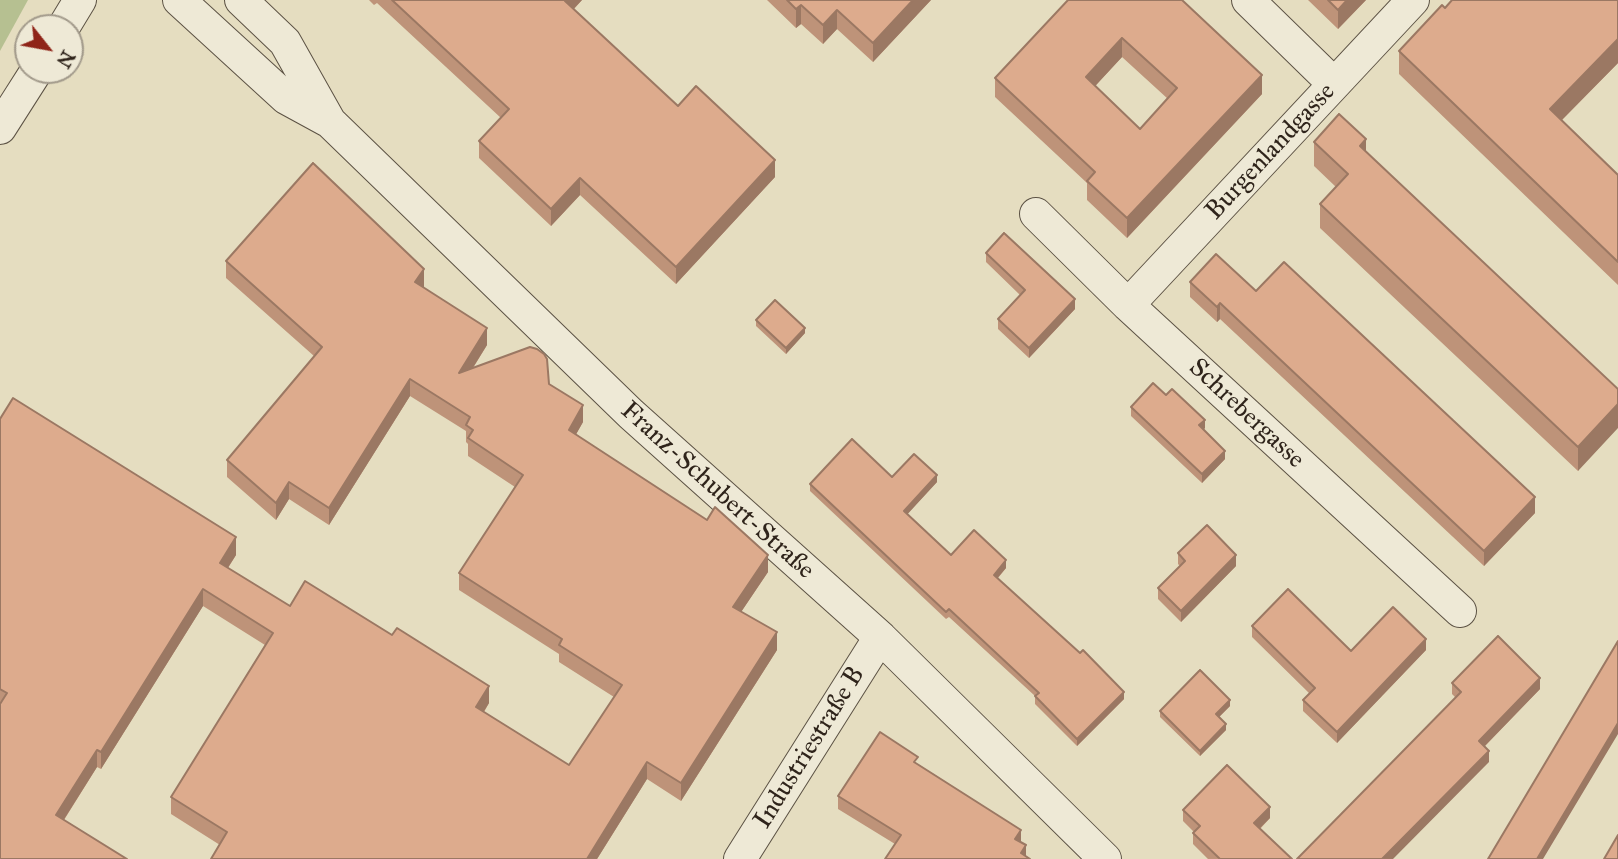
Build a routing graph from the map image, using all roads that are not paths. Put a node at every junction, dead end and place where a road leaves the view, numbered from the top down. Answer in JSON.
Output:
{"nodes":[{"id":1,"x":179,"y":0,"type":"edge"},
{"id":2,"x":241,"y":0,"type":"edge"},
{"id":3,"x":1248,"y":0,"type":"edge"},
{"id":4,"x":1413,"y":0,"type":"edge"},
{"id":5,"x":28,"y":84,"type":"edge"},
{"id":6,"x":1334,"y":84,"type":"junction"},
{"id":7,"x":330,"y":122,"type":"junction"},
{"id":8,"x":0,"y":128,"type":"edge"},
{"id":9,"x":1036,"y":214,"type":"dead end"},
{"id":10,"x":1128,"y":305,"type":"junction"},
{"id":11,"x":1460,"y":611,"type":"dead end"},
{"id":12,"x":880,"y":637,"type":"junction"},
{"id":13,"x":740,"y":859,"type":"edge"},
{"id":14,"x":1105,"y":859,"type":"edge"}],
"edges":[{"from":1,"to":7,"type":"street","name":"Franz-Schubert-Straße"},
{"from":2,"to":7,"type":"street","name":"Franz-Schubert-Straße"},
{"from":3,"to":6,"type":"street"},
{"from":4,"to":6,"type":"street","name":"Burgenlandgasse"},
{"from":5,"to":8,"type":"street"},
{"from":6,"to":10,"type":"street","name":"Burgenlandgasse"},
{"from":7,"to":12,"type":"street","name":"Franz-Schubert-Straße"},
{"from":9,"to":10,"type":"street","name":"Schrebergasse"},
{"from":10,"to":11,"type":"street","name":"Schrebergasse"},
{"from":12,"to":13,"type":"street","name":"Industriestraße B"},
{"from":12,"to":14,"type":"street","name":"Franz-Schubert-Straße"}]}
